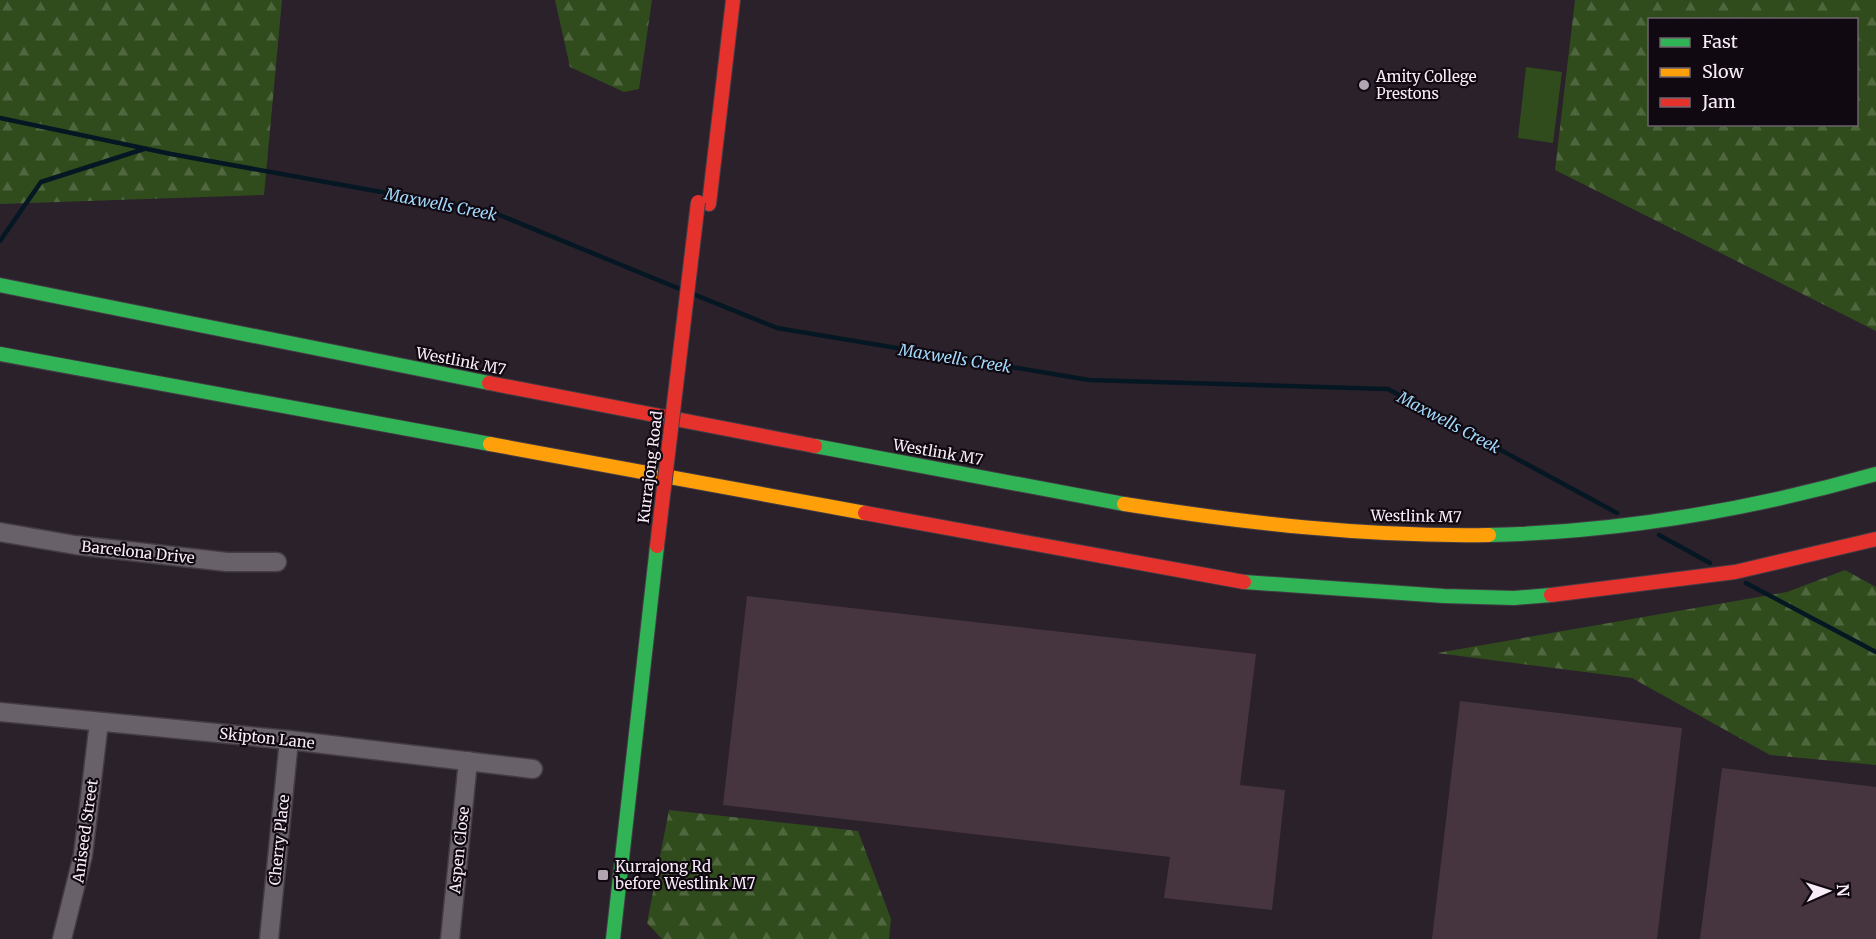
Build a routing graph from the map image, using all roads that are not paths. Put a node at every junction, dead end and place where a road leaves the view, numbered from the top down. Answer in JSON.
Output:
{"nodes":[{"id":1,"x":722,"y":0,"type":"edge"},
{"id":2,"x":733,"y":0,"type":"edge"},
{"id":3,"x":704,"y":203,"type":"junction"},
{"id":4,"x":0,"y":285,"type":"edge"},
{"id":5,"x":172,"y":334,"type":"dead end"},
{"id":6,"x":0,"y":354,"type":"edge"},
{"id":7,"x":0,"y":368,"type":"edge"},
{"id":8,"x":581,"y":402,"type":"junction"},
{"id":9,"x":622,"y":468,"type":"junction"},
{"id":10,"x":1876,"y":474,"type":"edge"},
{"id":11,"x":0,"y":532,"type":"edge"},
{"id":12,"x":1876,"y":539,"type":"edge"},
{"id":13,"x":663,"y":546,"type":"junction"},
{"id":14,"x":277,"y":562,"type":"dead end"},
{"id":15,"x":0,"y":711,"type":"edge"},
{"id":16,"x":99,"y":722,"type":"junction"},
{"id":17,"x":289,"y":740,"type":"junction"},
{"id":18,"x":468,"y":761,"type":"junction"},
{"id":19,"x":533,"y":769,"type":"dead end"},
{"id":20,"x":63,"y":939,"type":"edge"},
{"id":21,"x":269,"y":939,"type":"edge"},
{"id":22,"x":450,"y":939,"type":"edge"},
{"id":23,"x":613,"y":939,"type":"edge"},
{"id":24,"x":624,"y":939,"type":"edge"}],
"edges":[{"from":1,"to":3,"type":"main road","name":"Kurrajong Road"},
{"from":2,"to":3,"type":"main road","name":"Kurrajong Road"},
{"from":3,"to":13,"type":"main road","name":"Kurrajong Road"},
{"from":4,"to":8,"type":"main road","name":"Westlink M7"},
{"from":5,"to":8,"type":"main road"},
{"from":6,"to":9,"type":"main road"},
{"from":7,"to":9,"type":"main road"},
{"from":8,"to":10,"type":"main road","name":"Westlink M7"},
{"from":9,"to":12,"type":"main road"},
{"from":11,"to":14,"type":"street","name":"Barcelona Drive"},
{"from":13,"to":23,"type":"main road","name":"Kurrajong Road"},
{"from":13,"to":24,"type":"main road","name":"Kurrajong Road"},
{"from":15,"to":16,"type":"street","name":"Skipton Lane"},
{"from":16,"to":17,"type":"street","name":"Skipton Lane"},
{"from":16,"to":20,"type":"street","name":"Aniseed Street"},
{"from":17,"to":18,"type":"street","name":"Skipton Lane"},
{"from":17,"to":21,"type":"street","name":"Cherry Place"},
{"from":18,"to":19,"type":"street","name":"Skipton Lane"},
{"from":18,"to":22,"type":"street","name":"Aspen Close"}]}
